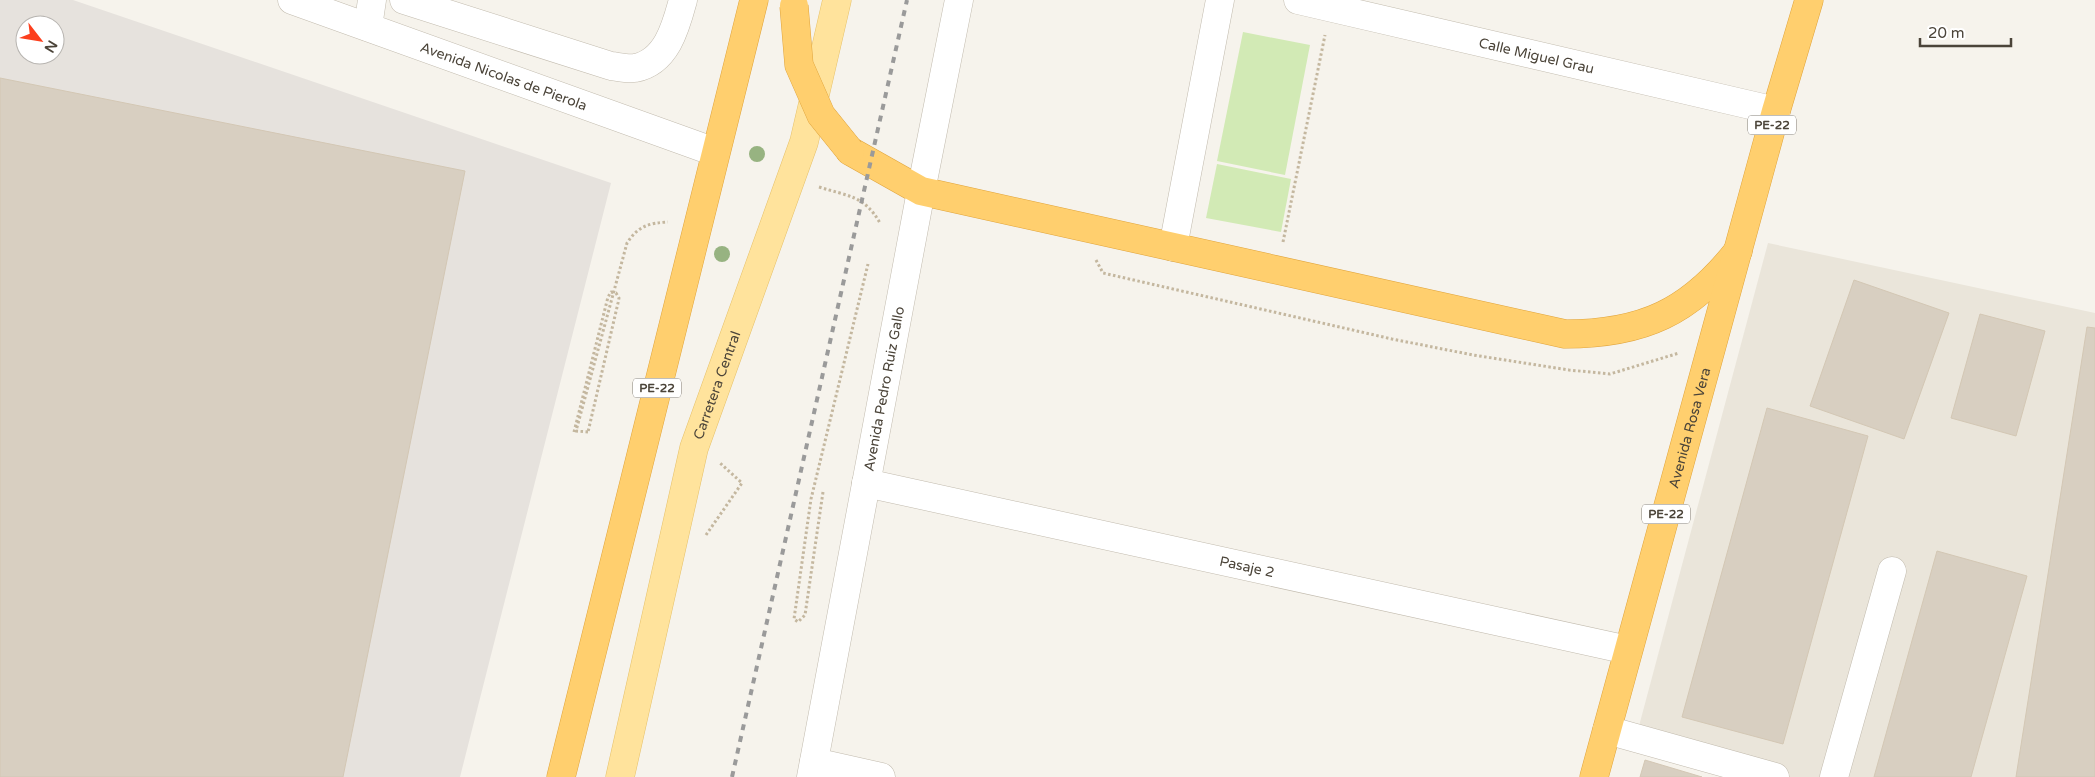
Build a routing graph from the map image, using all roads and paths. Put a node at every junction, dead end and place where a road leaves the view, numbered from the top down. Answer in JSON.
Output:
{"nodes":[{"id":1,"x":292,"y":0,"type":"edge"},
{"id":2,"x":372,"y":0,"type":"edge"},
{"id":3,"x":404,"y":0,"type":"edge"},
{"id":4,"x":683,"y":0,"type":"edge"},
{"id":5,"x":754,"y":0,"type":"edge"},
{"id":6,"x":837,"y":0,"type":"edge"},
{"id":7,"x":959,"y":0,"type":"edge"},
{"id":8,"x":1220,"y":0,"type":"edge"},
{"id":9,"x":1298,"y":0,"type":"edge"},
{"id":10,"x":1809,"y":0,"type":"edge"},
{"id":11,"x":794,"y":3,"type":"edge"},
{"id":12,"x":1330,"y":8,"type":"junction"},
{"id":13,"x":368,"y":27,"type":"junction"},
{"id":14,"x":1776,"y":111,"type":"junction"},
{"id":15,"x":715,"y":152,"type":"junction"},
{"id":16,"x":810,"y":184,"type":"dead end"},
{"id":17,"x":921,"y":191,"type":"junction"},
{"id":18,"x":668,"y":222,"type":"dead end"},
{"id":19,"x":880,"y":223,"type":"dead end"},
{"id":20,"x":1079,"y":226,"type":"junction"},
{"id":21,"x":1172,"y":247,"type":"junction"},
{"id":22,"x":1738,"y":251,"type":"junction"},
{"id":23,"x":868,"y":264,"type":"dead end"},
{"id":24,"x":1278,"y":270,"type":"junction"},
{"id":25,"x":1688,"y":351,"type":"dead end"},
{"id":26,"x":574,"y":432,"type":"dead end"},
{"id":27,"x":716,"y":460,"type":"dead end"},
{"id":28,"x":866,"y":483,"type":"junction"},
{"id":29,"x":823,"y":492,"type":"dead end"},
{"id":30,"x":702,"y":540,"type":"dead end"},
{"id":31,"x":1892,"y":571,"type":"dead end"},
{"id":32,"x":1628,"y":650,"type":"junction"},
{"id":33,"x":1607,"y":730,"type":"junction"},
{"id":34,"x":813,"y":770,"type":"edge"},
{"id":35,"x":561,"y":777,"type":"edge"},
{"id":36,"x":620,"y":777,"type":"edge"},
{"id":37,"x":881,"y":777,"type":"edge"},
{"id":38,"x":1594,"y":777,"type":"edge"},
{"id":39,"x":1776,"y":777,"type":"edge"},
{"id":40,"x":1834,"y":777,"type":"edge"}],
"edges":[{"from":1,"to":13,"type":"street","name":"Avenida Nicolas de Pierola"},
{"from":2,"to":13,"type":"street"},
{"from":3,"to":4,"type":"street"},
{"from":5,"to":15,"type":"highway","number":"PE-22"},
{"from":6,"to":36,"type":"main road","name":"Carretera Central"},
{"from":7,"to":17,"type":"street","name":"Avenida Pedro Ruiz Gallo"},
{"from":8,"to":21,"type":"street"},
{"from":9,"to":12,"type":"street","name":"Calle Miguel Grau"},
{"from":10,"to":14,"type":"highway","number":"PE-22"},
{"from":11,"to":17,"type":"highway","bridge":true},
{"from":12,"to":14,"type":"street","name":"Calle Miguel Grau"},
{"from":12,"to":24,"type":"path"},
{"from":13,"to":15,"type":"street","name":"Avenida Nicolas de Pierola"},
{"from":14,"to":22,"type":"highway","number":"PE-22"},
{"from":15,"to":35,"type":"highway","number":"PE-22"},
{"from":16,"to":19,"type":"path"},
{"from":17,"to":20,"type":"highway"},
{"from":17,"to":28,"type":"street","name":"Avenida Pedro Ruiz Gallo"},
{"from":18,"to":26,"type":"path","bridge":true},
{"from":20,"to":21,"type":"highway"},
{"from":20,"to":25,"type":"path"},
{"from":21,"to":24,"type":"highway"},
{"from":22,"to":24,"type":"highway"},
{"from":22,"to":32,"type":"highway","name":"Avenida Rosa Vera","number":"PE-22"},
{"from":23,"to":29,"type":"path"},
{"from":27,"to":30,"type":"path"},
{"from":28,"to":32,"type":"street","name":"Pasaje 2"},
{"from":28,"to":34,"type":"street","name":"Avenida Pedro Ruiz Gallo"},
{"from":31,"to":40,"type":"street"},
{"from":32,"to":33,"type":"highway","name":"Avenida Rosa Vera","number":"PE-22"},
{"from":33,"to":38,"type":"highway","name":"Avenida Rosa Vera","number":"PE-22"},
{"from":33,"to":39,"type":"street"},
{"from":34,"to":37,"type":"street"}]}
